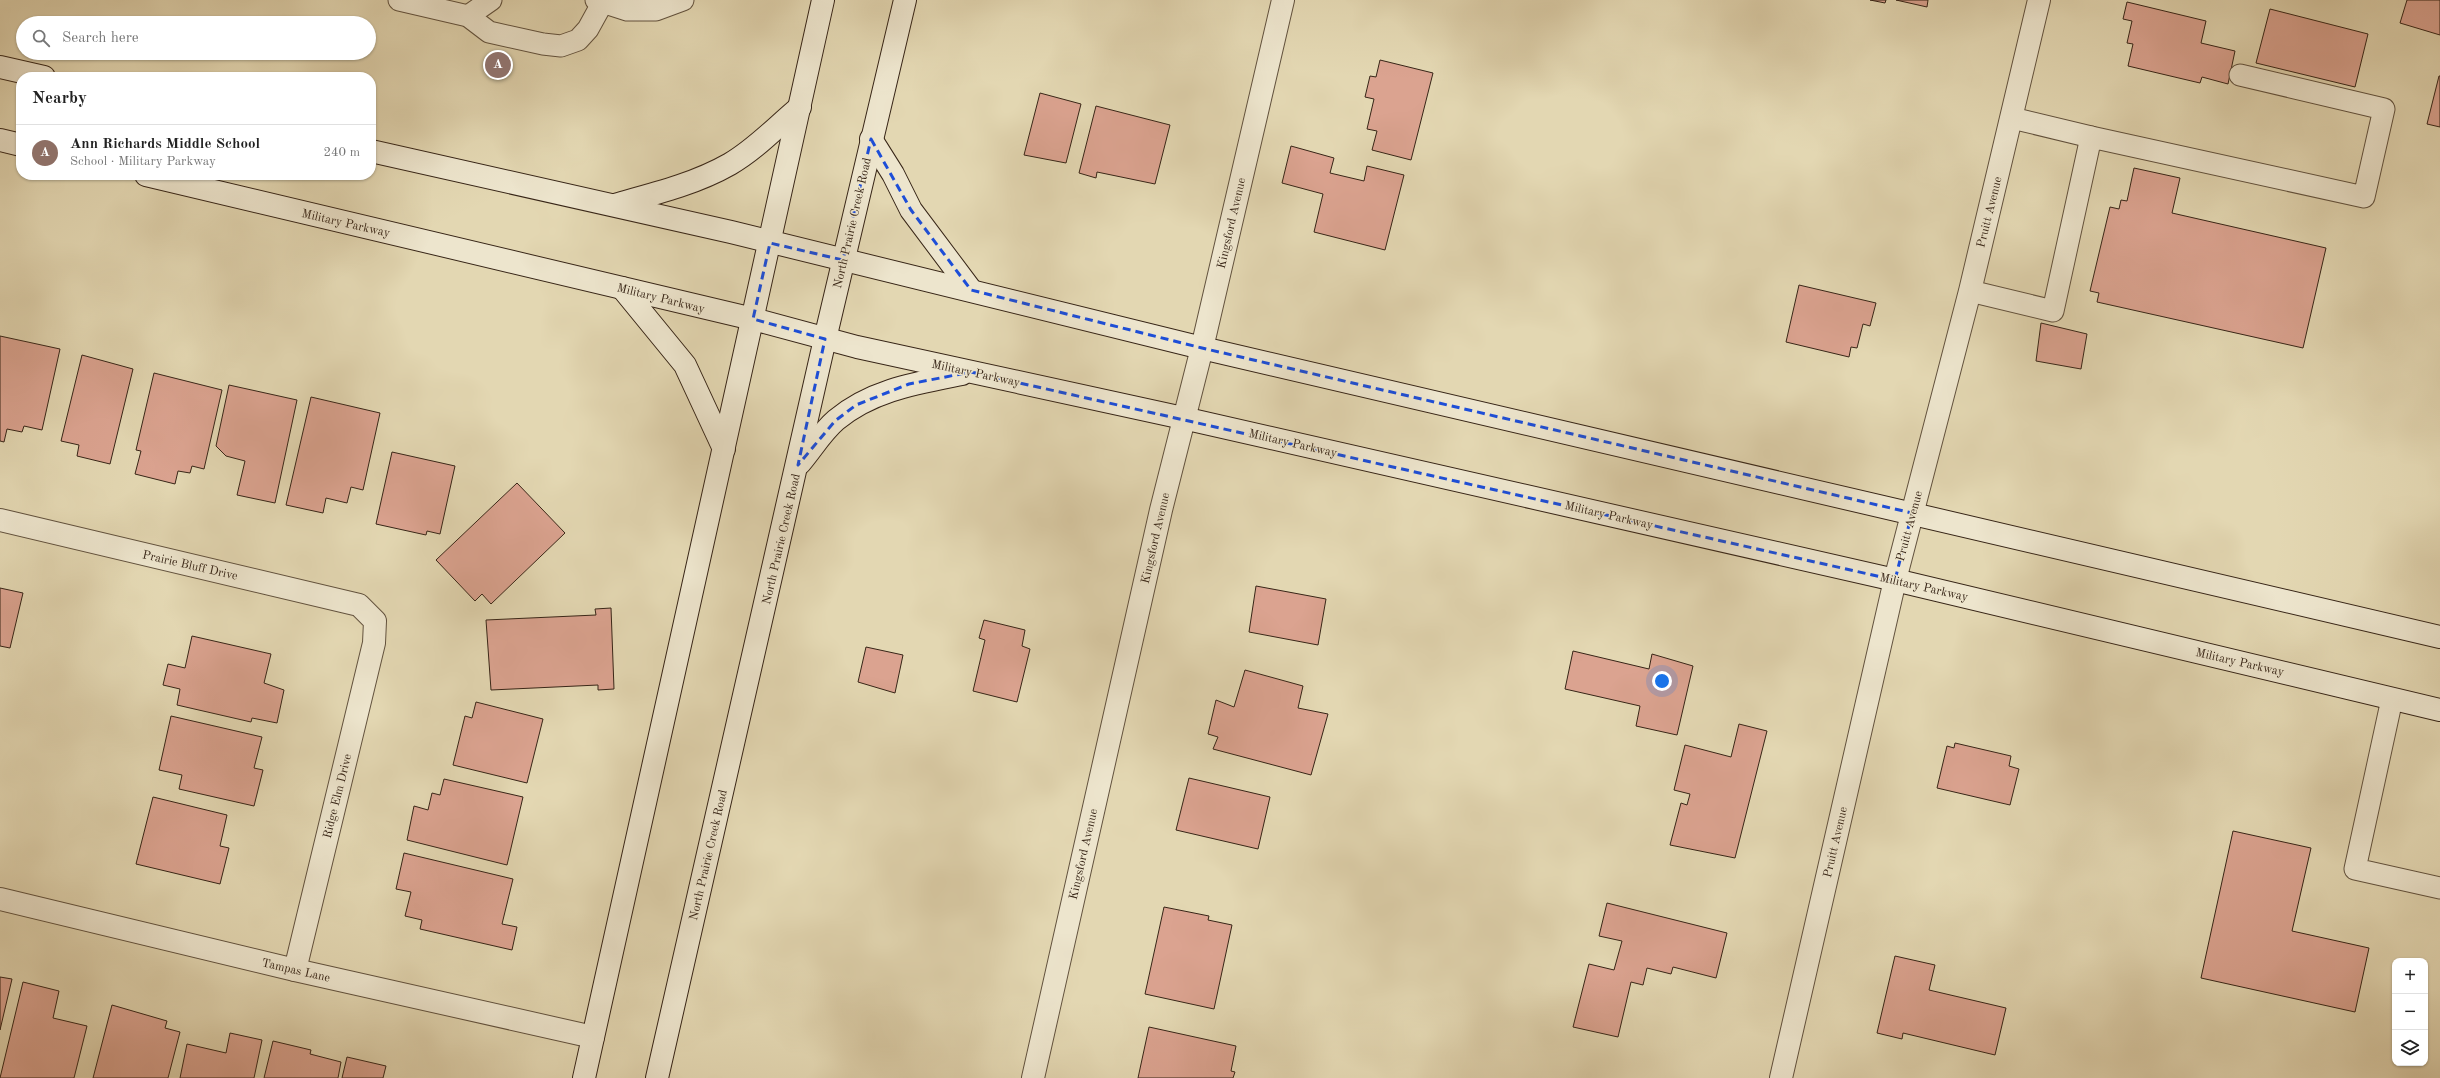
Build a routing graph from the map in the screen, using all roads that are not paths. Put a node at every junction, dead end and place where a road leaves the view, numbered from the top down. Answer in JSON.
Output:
{"nodes":[{"id":1,"x":399,"y":0,"type":"edge"},
{"id":2,"x":491,"y":0,"type":"edge"},
{"id":3,"x":683,"y":0,"type":"edge"},
{"id":4,"x":824,"y":0,"type":"edge"},
{"id":5,"x":905,"y":0,"type":"edge"},
{"id":6,"x":1283,"y":0,"type":"edge"},
{"id":7,"x":2039,"y":0,"type":"edge"},
{"id":8,"x":601,"y":1,"type":"edge"},
{"id":9,"x":468,"y":16,"type":"junction"},
{"id":10,"x":0,"y":67,"type":"edge"},
{"id":11,"x":22,"y":72,"type":"edge"},
{"id":12,"x":2240,"y":75,"type":"dead end"},
{"id":13,"x":800,"y":107,"type":"junction"},
{"id":14,"x":2012,"y":118,"type":"junction"},
{"id":15,"x":2091,"y":136,"type":"junction"},
{"id":16,"x":871,"y":139,"type":"junction"},
{"id":17,"x":0,"y":140,"type":"edge"},
{"id":18,"x":16,"y":144,"type":"edge"},
{"id":19,"x":376,"y":152,"type":"edge"},
{"id":20,"x":167,"y":180,"type":"edge"},
{"id":21,"x":612,"y":206,"type":"junction"},
{"id":22,"x":770,"y":243,"type":"junction"},
{"id":23,"x":843,"y":260,"type":"junction"},
{"id":24,"x":622,"y":288,"type":"junction"},
{"id":25,"x":971,"y":290,"type":"junction"},
{"id":26,"x":1970,"y":291,"type":"junction"},
{"id":27,"x":753,"y":320,"type":"junction"},
{"id":28,"x":825,"y":339,"type":"junction"},
{"id":29,"x":1202,"y":348,"type":"junction"},
{"id":30,"x":971,"y":372,"type":"junction"},
{"id":31,"x":1183,"y":418,"type":"junction"},
{"id":32,"x":724,"y":449,"type":"junction"},
{"id":33,"x":798,"y":465,"type":"junction"},
{"id":34,"x":1912,"y":513,"type":"junction"},
{"id":35,"x":0,"y":520,"type":"edge"},
{"id":36,"x":1895,"y":580,"type":"junction"},
{"id":37,"x":375,"y":621,"type":"joint"},
{"id":38,"x":2440,"y":637,"type":"edge"},
{"id":39,"x":2392,"y":699,"type":"junction"},
{"id":40,"x":2440,"y":710,"type":"edge"},
{"id":41,"x":2440,"y":888,"type":"edge"},
{"id":42,"x":0,"y":899,"type":"edge"},
{"id":43,"x":295,"y":970,"type":"junction"},
{"id":44,"x":593,"y":1037,"type":"junction"},
{"id":45,"x":584,"y":1078,"type":"edge"},
{"id":46,"x":656,"y":1078,"type":"edge"},
{"id":47,"x":1033,"y":1078,"type":"edge"},
{"id":48,"x":1781,"y":1078,"type":"edge"}],
"edges":[{"from":1,"to":9,"type":"lane"},
{"from":2,"to":9,"type":"lane"},
{"from":3,"to":8,"type":"lane"},
{"from":4,"to":13,"type":"main road"},
{"from":5,"to":16,"type":"main road","name":"North Prairie Creek Road"},
{"from":6,"to":29,"type":"main road","name":"Kingsford Avenue"},
{"from":7,"to":14,"type":"main road","name":"Pruitt Avenue"},
{"from":8,"to":9,"type":"lane"},
{"from":10,"to":11,"type":"main road"},
{"from":12,"to":15,"type":"lane"},
{"from":13,"to":21,"type":"main road"},
{"from":13,"to":22,"type":"main road"},
{"from":14,"to":15,"type":"lane"},
{"from":14,"to":26,"type":"main road","name":"Pruitt Avenue"},
{"from":15,"to":26,"type":"lane"},
{"from":16,"to":23,"type":"main road","name":"North Prairie Creek Road"},
{"from":16,"to":25,"type":"main road"},
{"from":17,"to":18,"type":"main road"},
{"from":19,"to":21,"type":"main road"},
{"from":20,"to":24,"type":"main road","name":"Military Parkway"},
{"from":21,"to":22,"type":"main road"},
{"from":22,"to":23,"type":"main road"},
{"from":22,"to":27,"type":"main road"},
{"from":23,"to":25,"type":"main road"},
{"from":23,"to":28,"type":"main road","name":"North Prairie Creek Road"},
{"from":24,"to":27,"type":"main road","name":"Military Parkway"},
{"from":24,"to":32,"type":"main road"},
{"from":25,"to":29,"type":"main road"},
{"from":26,"to":34,"type":"main road","name":"Pruitt Avenue"},
{"from":27,"to":28,"type":"main road","name":"Military Parkway"},
{"from":27,"to":32,"type":"main road"},
{"from":28,"to":30,"type":"main road","name":"Military Parkway"},
{"from":28,"to":33,"type":"main road","name":"North Prairie Creek Road"},
{"from":29,"to":31,"type":"main road","name":"Kingsford Avenue"},
{"from":29,"to":34,"type":"main road"},
{"from":30,"to":31,"type":"main road","name":"Military Parkway"},
{"from":30,"to":33,"type":"main road"},
{"from":31,"to":36,"type":"main road","name":"Military Parkway"},
{"from":31,"to":47,"type":"main road","name":"Kingsford Avenue"},
{"from":32,"to":44,"type":"main road"},
{"from":33,"to":46,"type":"main road","name":"North Prairie Creek Road"},
{"from":34,"to":36,"type":"main road","name":"Pruitt Avenue"},
{"from":34,"to":38,"type":"main road"},
{"from":35,"to":37,"type":"main road","name":"Prairie Bluff Drive"},
{"from":36,"to":39,"type":"main road","name":"Military Parkway"},
{"from":36,"to":48,"type":"main road","name":"Pruitt Avenue"},
{"from":37,"to":43,"type":"main road","name":"Ridge Elm Drive"},
{"from":39,"to":40,"type":"main road","name":"Military Parkway"},
{"from":39,"to":41,"type":"lane"},
{"from":42,"to":43,"type":"main road","name":"Tampas Lane"},
{"from":43,"to":44,"type":"main road","name":"Tampas Lane"},
{"from":44,"to":45,"type":"main road"}]}
